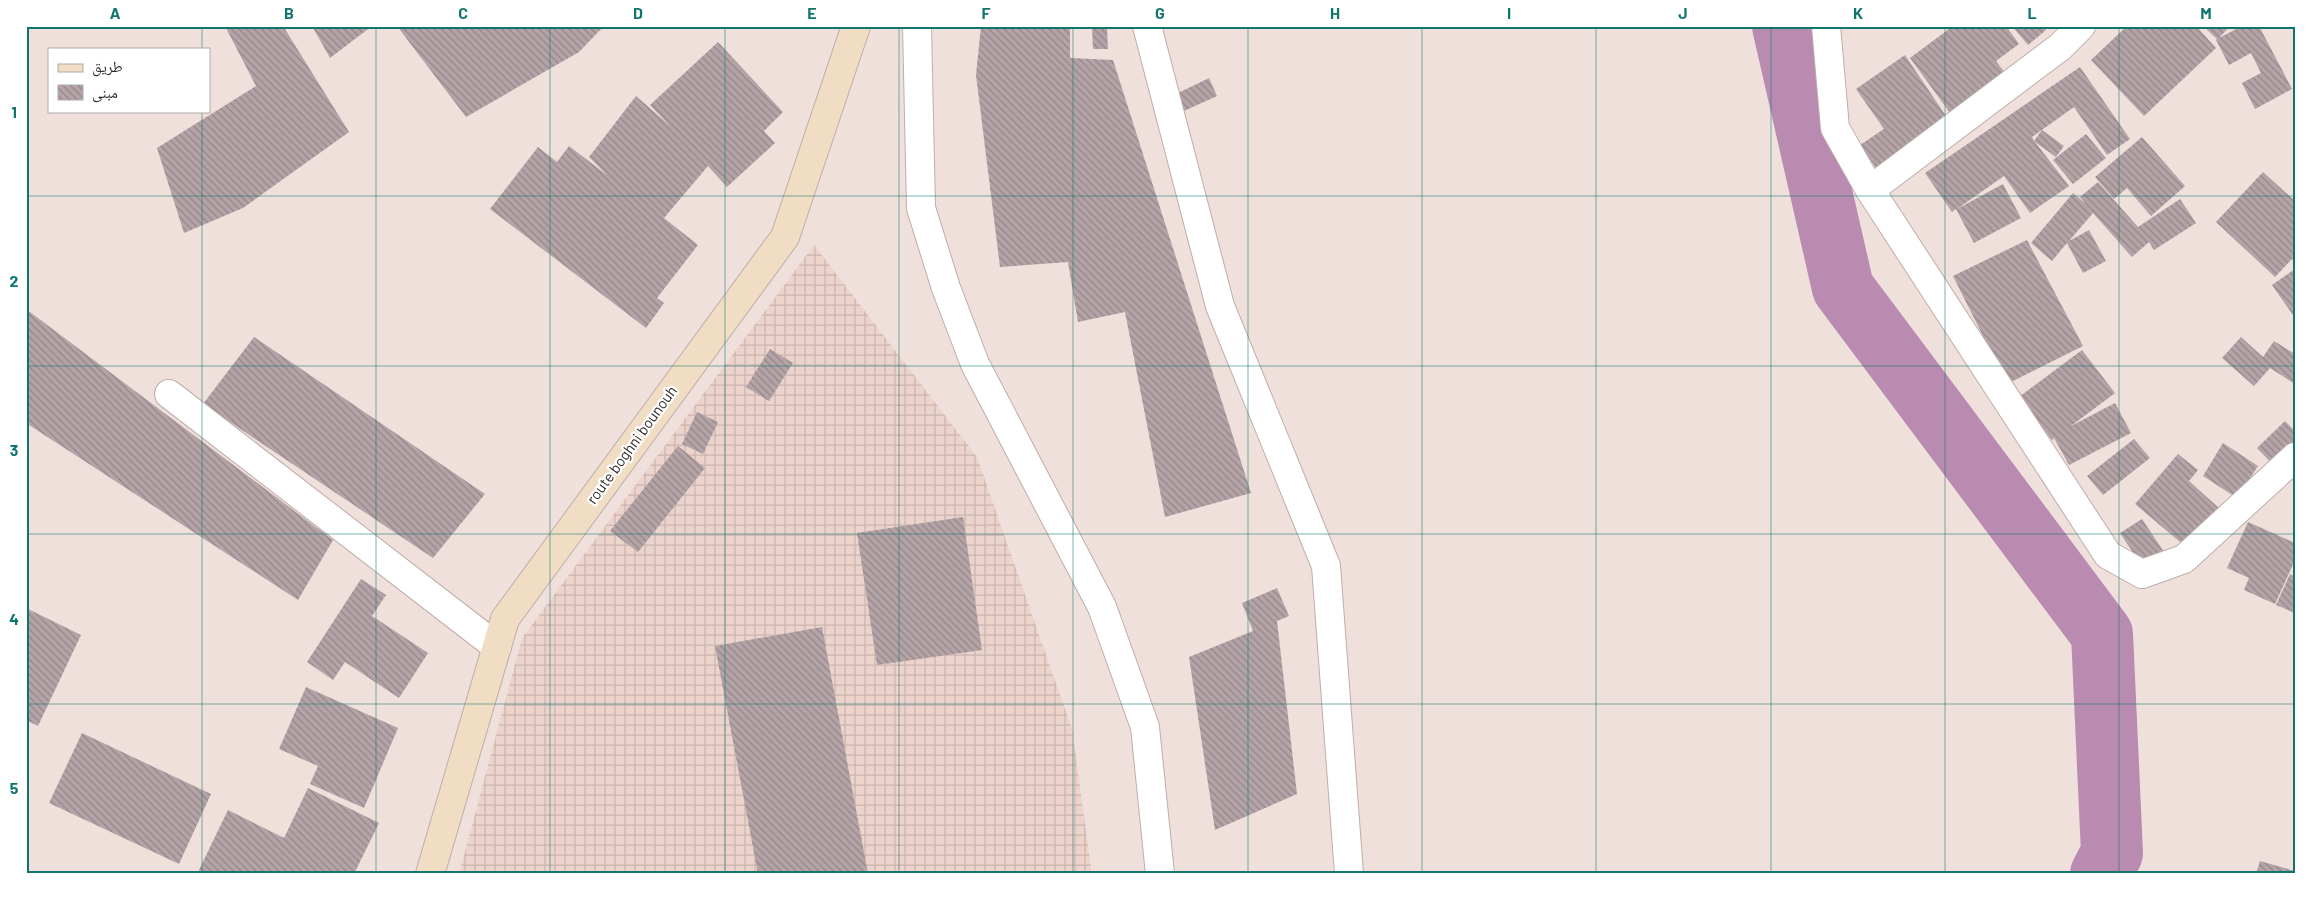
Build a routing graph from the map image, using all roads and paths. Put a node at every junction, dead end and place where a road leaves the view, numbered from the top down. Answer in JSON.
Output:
{"nodes":[{"id":1,"x":856,"y":26,"type":"edge"},
{"id":2,"x":917,"y":26,"type":"edge"},
{"id":3,"x":1146,"y":26,"type":"edge"},
{"id":4,"x":1826,"y":26,"type":"edge"},
{"id":5,"x":2080,"y":26,"type":"edge"},
{"id":6,"x":1870,"y":190,"type":"junction"},
{"id":7,"x":169,"y":394,"type":"dead end"},
{"id":8,"x":2295,"y":457,"type":"edge"},
{"id":9,"x":497,"y":647,"type":"junction"},
{"id":10,"x":430,"y":874,"type":"edge"},
{"id":11,"x":1160,"y":874,"type":"edge"},
{"id":12,"x":1349,"y":874,"type":"edge"}],
"edges":[{"from":1,"to":9,"type":"main road","name":"route boghni bounouh"},
{"from":2,"to":11,"type":"street"},
{"from":3,"to":12,"type":"street"},
{"from":4,"to":6,"type":"street"},
{"from":5,"to":6,"type":"street"},
{"from":6,"to":8,"type":"street"},
{"from":7,"to":9,"type":"street"},
{"from":9,"to":10,"type":"main road","name":"route boghni bounouh"}]}
